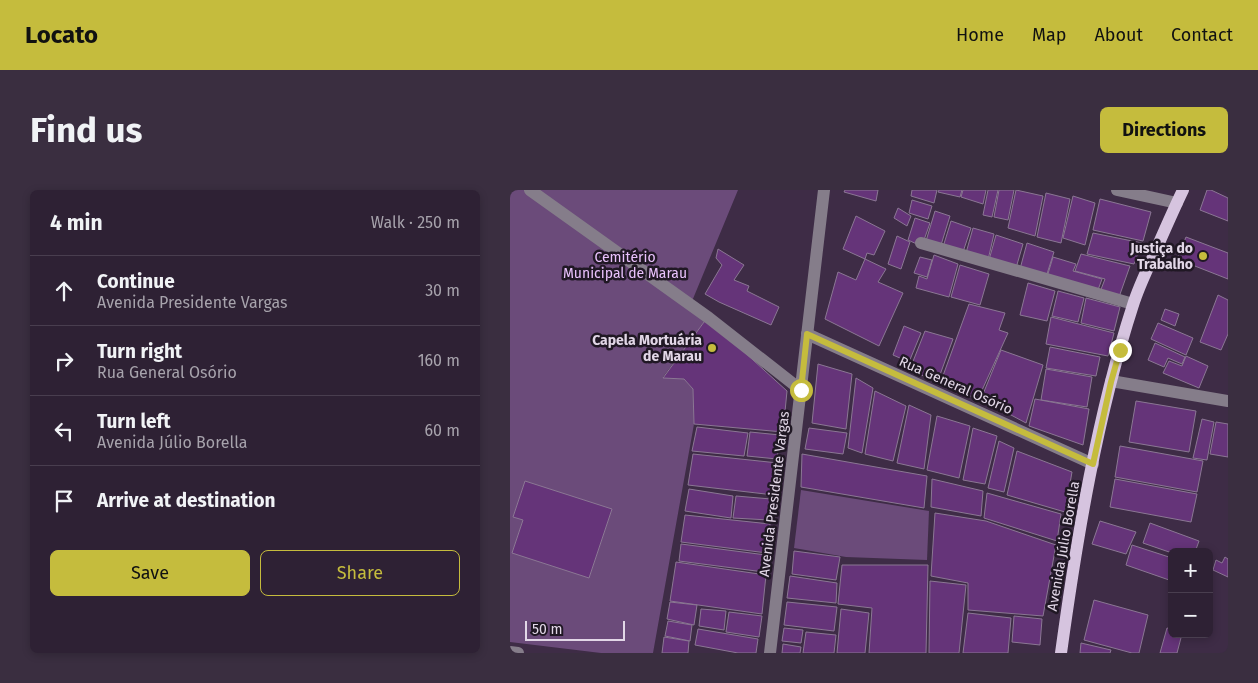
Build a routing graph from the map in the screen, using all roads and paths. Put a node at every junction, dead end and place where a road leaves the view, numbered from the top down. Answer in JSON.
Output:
{"nodes":[{"id":1,"x":530,"y":190,"type":"edge"},
{"id":2,"x":824,"y":190,"type":"edge"},
{"id":3,"x":1117,"y":190,"type":"edge"},
{"id":4,"x":1183,"y":190,"type":"edge"},
{"id":5,"x":1177,"y":203,"type":"junction"},
{"id":6,"x":921,"y":243,"type":"dead end"},
{"id":7,"x":1133,"y":304,"type":"junction"},
{"id":8,"x":807,"y":334,"type":"junction"},
{"id":9,"x":1111,"y":382,"type":"junction"},
{"id":10,"x":801,"y":390,"type":"junction"},
{"id":11,"x":1228,"y":401,"type":"edge"},
{"id":12,"x":1093,"y":464,"type":"junction"},
{"id":13,"x":510,"y":652,"type":"edge"},
{"id":14,"x":518,"y":653,"type":"edge"},
{"id":15,"x":770,"y":653,"type":"edge"},
{"id":16,"x":1061,"y":653,"type":"edge"}],
"edges":[{"from":1,"to":10,"type":"street"},
{"from":2,"to":8,"type":"street","name":"Avenida Presidente Vargas"},
{"from":3,"to":5,"type":"street"},
{"from":4,"to":5,"type":"main road","name":"Avenida Júlio Borella"},
{"from":5,"to":7,"type":"main road","name":"Avenida Júlio Borella"},
{"from":6,"to":7,"type":"street"},
{"from":7,"to":9,"type":"main road","name":"Avenida Júlio Borella"},
{"from":8,"to":10,"type":"street","name":"Avenida Presidente Vargas"},
{"from":8,"to":12,"type":"street","name":"Rua General Osório"},
{"from":9,"to":11,"type":"street"},
{"from":9,"to":12,"type":"main road","name":"Avenida Júlio Borella"},
{"from":10,"to":15,"type":"street","name":"Avenida Presidente Vargas"},
{"from":12,"to":16,"type":"main road","name":"Avenida Júlio Borella"},
{"from":13,"to":14,"type":"street"}]}
